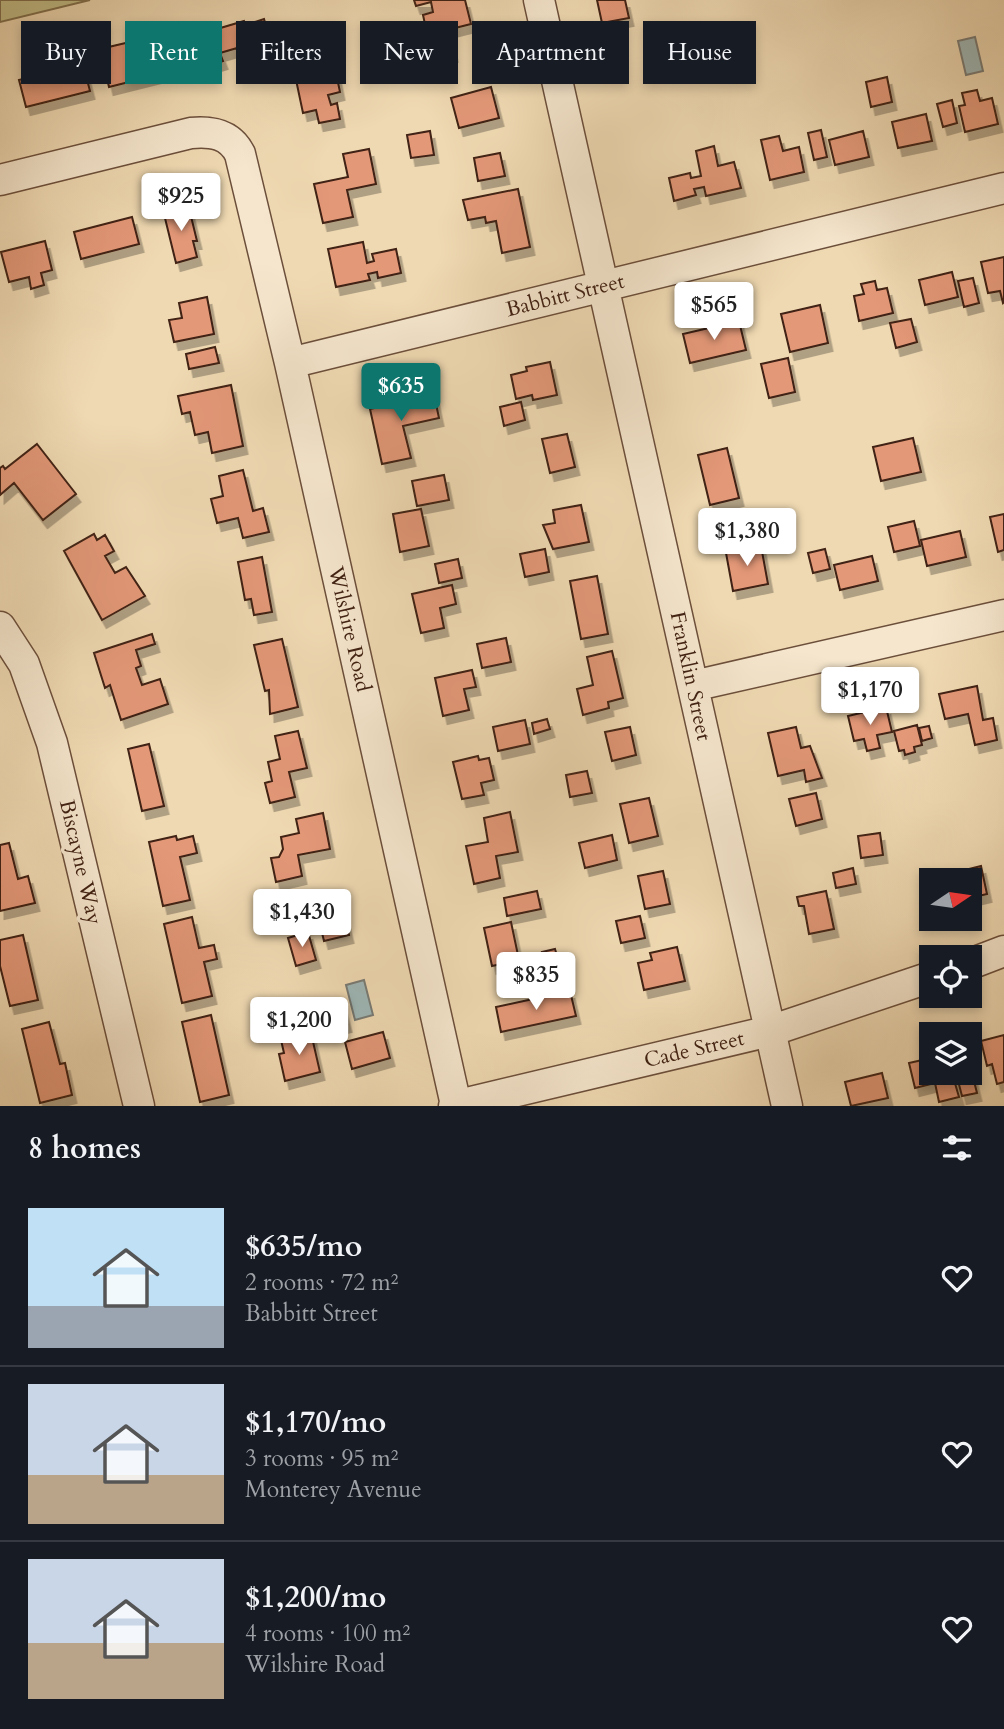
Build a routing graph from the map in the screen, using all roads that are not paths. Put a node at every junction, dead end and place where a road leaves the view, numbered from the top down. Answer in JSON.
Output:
{"nodes":[{"id":1,"x":539,"y":0,"type":"edge"},
{"id":2,"x":0,"y":180,"type":"edge"},
{"id":3,"x":1004,"y":188,"type":"edge"},
{"id":4,"x":605,"y":285,"type":"junction"},
{"id":5,"x":290,"y":363,"type":"junction"},
{"id":6,"x":1004,"y":615,"type":"edge"},
{"id":7,"x":0,"y":627,"type":"edge"},
{"id":8,"x":693,"y":686,"type":"junction"},
{"id":9,"x":1004,"y":951,"type":"edge"},
{"id":10,"x":982,"y":959,"type":"edge"},
{"id":11,"x":919,"y":981,"type":"edge"},
{"id":12,"x":769,"y":1031,"type":"junction"},
{"id":13,"x":139,"y":1106,"type":"edge"},
{"id":14,"x":455,"y":1106,"type":"edge"},
{"id":15,"x":786,"y":1106,"type":"edge"}],
"edges":[{"from":1,"to":4,"type":"street","name":"Franklin Street"},
{"from":2,"to":5,"type":"street","name":"Wilshire Road"},
{"from":3,"to":4,"type":"street","name":"Babbitt Street"},
{"from":4,"to":5,"type":"street","name":"Babbitt Street"},
{"from":4,"to":8,"type":"street","name":"Franklin Street"},
{"from":5,"to":14,"type":"street","name":"Wilshire Road"},
{"from":6,"to":8,"type":"street"},
{"from":7,"to":13,"type":"street","name":"Biscayne Way"},
{"from":8,"to":12,"type":"street","name":"Franklin Street"},
{"from":9,"to":10,"type":"street"},
{"from":11,"to":12,"type":"street","name":"Cade Street"},
{"from":12,"to":14,"type":"street","name":"Cade Street"},
{"from":12,"to":15,"type":"street","name":"Franklin Street"}]}
